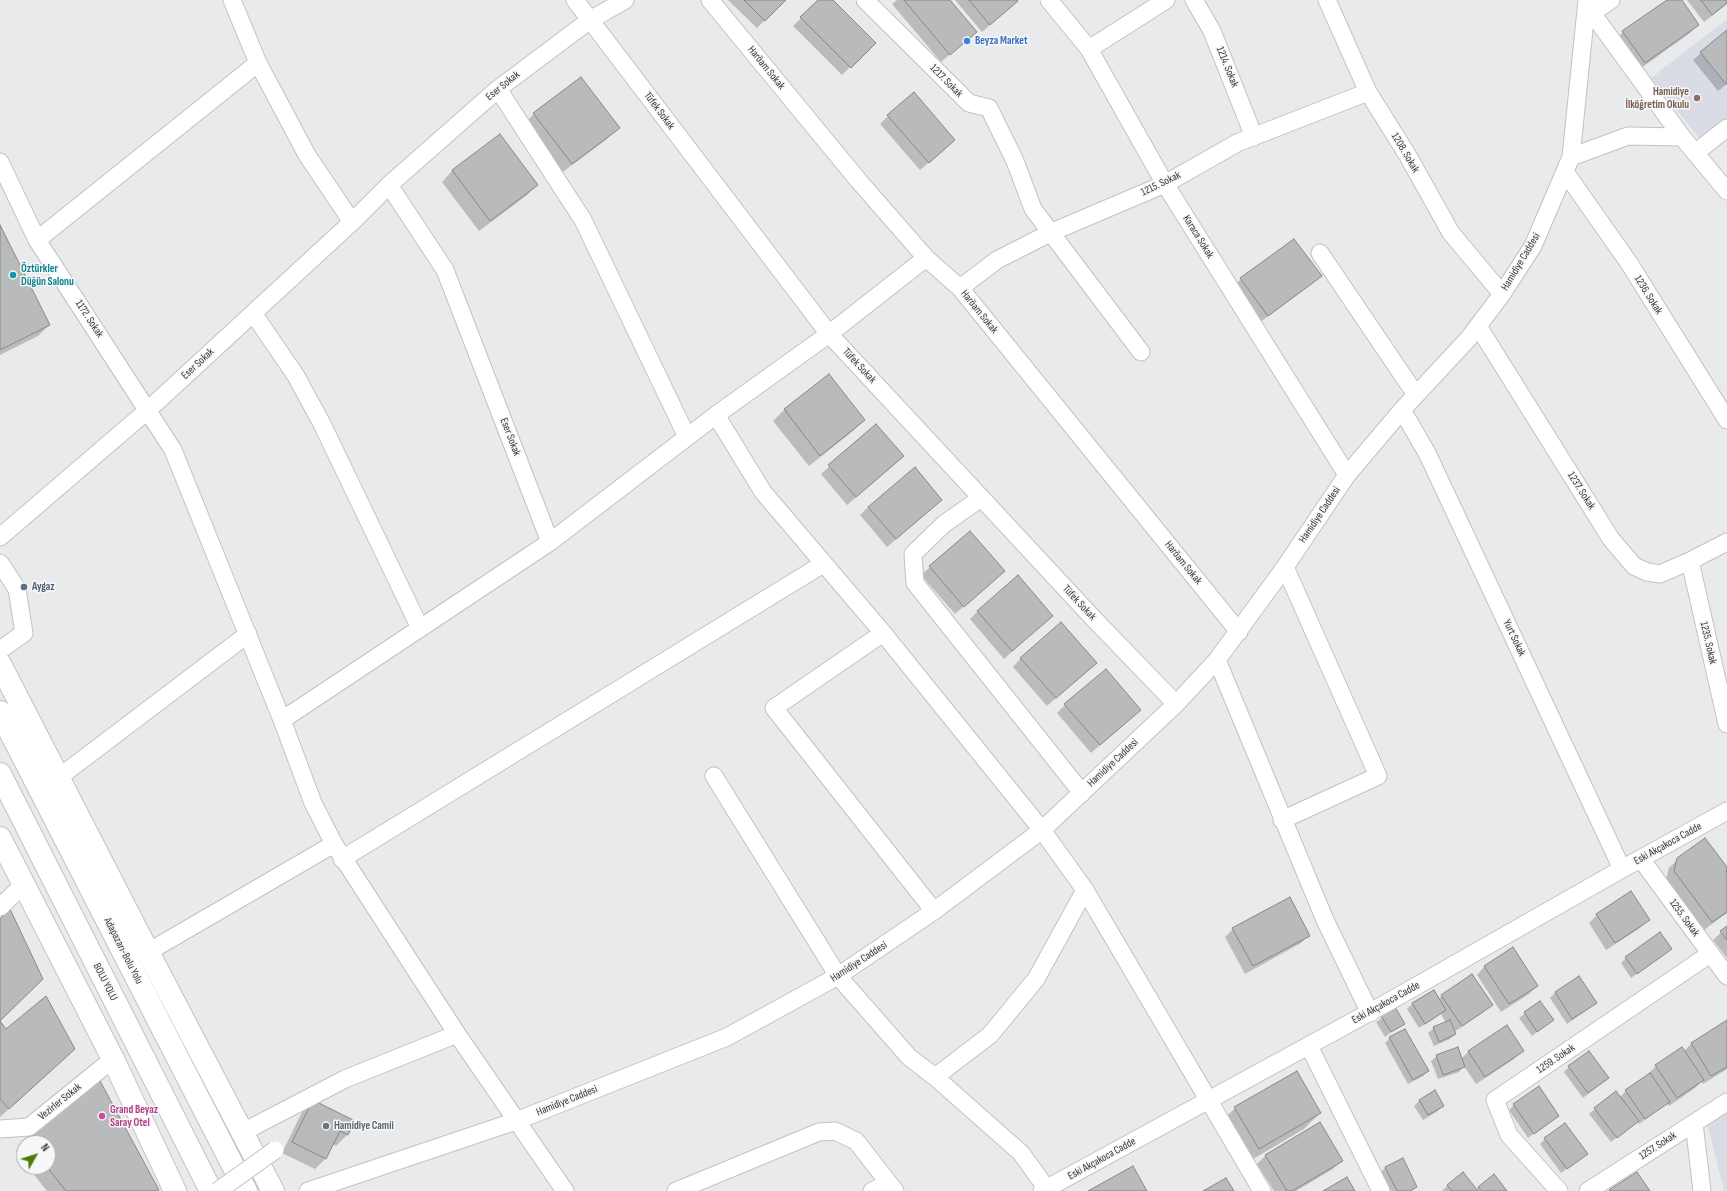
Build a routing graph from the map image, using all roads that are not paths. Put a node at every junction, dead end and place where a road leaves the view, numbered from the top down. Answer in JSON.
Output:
{"nodes":[{"id":1,"x":232,"y":0,"type":"edge"},
{"id":2,"x":575,"y":0,"type":"edge"},
{"id":3,"x":625,"y":0,"type":"edge"},
{"id":4,"x":710,"y":0,"type":"edge"},
{"id":5,"x":865,"y":0,"type":"edge"},
{"id":6,"x":1050,"y":0,"type":"edge"},
{"id":7,"x":1166,"y":0,"type":"edge"},
{"id":8,"x":1194,"y":0,"type":"edge"},
{"id":9,"x":1327,"y":0,"type":"edge"},
{"id":10,"x":1610,"y":0,"type":"edge"},
{"id":11,"x":1589,"y":6,"type":"edge"},
{"id":12,"x":590,"y":20,"type":"junction"},
{"id":13,"x":1089,"y":49,"type":"junction"},
{"id":14,"x":258,"y":63,"type":"junction"},
{"id":15,"x":498,"y":89,"type":"junction"},
{"id":16,"x":1368,"y":92,"type":"junction"},
{"id":17,"x":1727,"y":128,"type":"edge"},
{"id":18,"x":1254,"y":137,"type":"junction"},
{"id":19,"x":1682,"y":137,"type":"junction"},
{"id":20,"x":1695,"y":153,"type":"junction"},
{"id":21,"x":0,"y":162,"type":"edge"},
{"id":22,"x":1568,"y":165,"type":"junction"},
{"id":23,"x":1165,"y":184,"type":"junction"},
{"id":24,"x":389,"y":185,"type":"junction"},
{"id":25,"x":1727,"y":191,"type":"edge"},
{"id":26,"x":352,"y":222,"type":"junction"},
{"id":27,"x":1052,"y":232,"type":"junction"},
{"id":28,"x":37,"y":240,"type":"junction"},
{"id":29,"x":1320,"y":253,"type":"dead end"},
{"id":30,"x":926,"y":258,"type":"junction"},
{"id":31,"x":960,"y":288,"type":"junction"},
{"id":32,"x":1502,"y":294,"type":"junction"},
{"id":33,"x":253,"y":313,"type":"junction"},
{"id":34,"x":1478,"y":326,"type":"junction"},
{"id":35,"x":829,"y":334,"type":"junction"},
{"id":36,"x":1141,"y":352,"type":"dead end"},
{"id":37,"x":1416,"y":395,"type":"junction"},
{"id":38,"x":148,"y":410,"type":"junction"},
{"id":39,"x":1402,"y":410,"type":"junction"},
{"id":40,"x":716,"y":415,"type":"junction"},
{"id":41,"x":1727,"y":420,"type":"edge"},
{"id":42,"x":688,"y":437,"type":"junction"},
{"id":43,"x":1347,"y":475,"type":"junction"},
{"id":44,"x":981,"y":498,"type":"junction"},
{"id":45,"x":0,"y":537,"type":"edge"},
{"id":46,"x":550,"y":542,"type":"junction"},
{"id":47,"x":1727,"y":542,"type":"edge"},
{"id":48,"x":1690,"y":561,"type":"junction"},
{"id":49,"x":0,"y":563,"type":"edge"},
{"id":50,"x":823,"y":564,"type":"junction"},
{"id":51,"x":1285,"y":567,"type":"junction"},
{"id":52,"x":420,"y":628,"type":"junction"},
{"id":53,"x":883,"y":632,"type":"junction"},
{"id":54,"x":1239,"y":632,"type":"junction"},
{"id":55,"x":248,"y":634,"type":"junction"},
{"id":56,"x":0,"y":650,"type":"edge"},
{"id":57,"x":1217,"y":660,"type":"junction"},
{"id":58,"x":0,"y":664,"type":"edge"},
{"id":59,"x":1176,"y":704,"type":"junction"},
{"id":60,"x":0,"y":712,"type":"edge"},
{"id":61,"x":282,"y":720,"type":"junction"},
{"id":62,"x":1727,"y":724,"type":"edge"},
{"id":63,"x":0,"y":774,"type":"edge"},
{"id":64,"x":714,"y":776,"type":"dead end"},
{"id":65,"x":58,"y":778,"type":"junction"},
{"id":66,"x":1082,"y":793,"type":"junction"},
{"id":67,"x":1727,"y":811,"type":"edge"},
{"id":68,"x":1282,"y":820,"type":"junction"},
{"id":69,"x":1042,"y":830,"type":"junction"},
{"id":70,"x":0,"y":838,"type":"edge"},
{"id":71,"x":334,"y":844,"type":"junction"},
{"id":72,"x":342,"y":859,"type":"junction"},
{"id":73,"x":1641,"y":859,"type":"junction"},
{"id":74,"x":1622,"y":869,"type":"junction"},
{"id":75,"x":23,"y":885,"type":"junction"},
{"id":76,"x":1085,"y":890,"type":"junction"},
{"id":77,"x":0,"y":907,"type":"edge"},
{"id":78,"x":934,"y":911,"type":"junction"},
{"id":79,"x":148,"y":952,"type":"junction"},
{"id":80,"x":1710,"y":954,"type":"junction"},
{"id":81,"x":838,"y":976,"type":"junction"},
{"id":82,"x":1727,"y":976,"type":"edge"},
{"id":83,"x":1370,"y":1012,"type":"junction"},
{"id":84,"x":457,"y":1034,"type":"junction"},
{"id":85,"x":1309,"y":1046,"type":"junction"},
{"id":86,"x":113,"y":1059,"type":"junction"},
{"id":87,"x":934,"y":1077,"type":"junction"},
{"id":88,"x":1209,"y":1100,"type":"junction"},
{"id":89,"x":1727,"y":1102,"type":"edge"},
{"id":90,"x":516,"y":1121,"type":"junction"},
{"id":91,"x":1694,"y":1123,"type":"junction"},
{"id":92,"x":0,"y":1129,"type":"edge"},
{"id":93,"x":243,"y":1132,"type":"junction"},
{"id":94,"x":275,"y":1150,"type":"dead end"},
{"id":95,"x":892,"y":1187,"type":"edge"},
{"id":96,"x":1054,"y":1188,"type":"edge"},
{"id":97,"x":175,"y":1191,"type":"edge"},
{"id":98,"x":211,"y":1191,"type":"edge"},
{"id":99,"x":218,"y":1191,"type":"edge"},
{"id":100,"x":246,"y":1191,"type":"edge"},
{"id":101,"x":273,"y":1191,"type":"edge"},
{"id":102,"x":308,"y":1191,"type":"edge"},
{"id":103,"x":565,"y":1191,"type":"edge"},
{"id":104,"x":676,"y":1191,"type":"edge"},
{"id":105,"x":872,"y":1191,"type":"edge"},
{"id":106,"x":1262,"y":1191,"type":"edge"},
{"id":107,"x":1381,"y":1191,"type":"edge"},
{"id":108,"x":1559,"y":1191,"type":"edge"},
{"id":109,"x":1588,"y":1191,"type":"edge"},
{"id":110,"x":1702,"y":1191,"type":"edge"}],
"edges":[{"from":1,"to":14,"type":"street"},
{"from":2,"to":12,"type":"street","name":"Tüfek Sokak"},
{"from":3,"to":12,"type":"street","name":"Eser Sokak"},
{"from":4,"to":30,"type":"street","name":"Haröam Sokak"},
{"from":5,"to":27,"type":"street","name":"1217. Sokak"},
{"from":6,"to":13,"type":"street","name":"Karaca Sokak"},
{"from":7,"to":13,"type":"street"},
{"from":8,"to":18,"type":"street","name":"1214. Sokak"},
{"from":9,"to":16,"type":"street","name":"1208. Sokak"},
{"from":10,"to":11,"type":"street"},
{"from":11,"to":19,"type":"street"},
{"from":11,"to":22,"type":"street","name":"Hamidiye Caddesi"},
{"from":12,"to":15,"type":"street","name":"Eser Sokak"},
{"from":12,"to":35,"type":"street","name":"Tüfek Sokak"},
{"from":13,"to":23,"type":"street","name":"Karaca Sokak"},
{"from":14,"to":26,"type":"street"},
{"from":14,"to":28,"type":"street"},
{"from":15,"to":24,"type":"street","name":"Eser Sokak"},
{"from":15,"to":42,"type":"street"},
{"from":16,"to":18,"type":"street","name":"1215. Sokak"},
{"from":16,"to":32,"type":"street","name":"1208. Sokak"},
{"from":17,"to":20,"type":"street"},
{"from":18,"to":23,"type":"street","name":"1215. Sokak"},
{"from":19,"to":20,"type":"street"},
{"from":19,"to":22,"type":"street"},
{"from":20,"to":25,"type":"street"},
{"from":21,"to":28,"type":"street","name":"1172. Sokak"},
{"from":22,"to":32,"type":"street","name":"Hamidiye Caddesi"},
{"from":22,"to":41,"type":"street","name":"1236. Sokak"},
{"from":23,"to":27,"type":"street","name":"1215. Sokak"},
{"from":23,"to":43,"type":"street","name":"Karaca Sokak"},
{"from":24,"to":26,"type":"street","name":"Eser Sokak"},
{"from":24,"to":46,"type":"street","name":"Eser Sokak"},
{"from":26,"to":33,"type":"street","name":"Eser Sokak"},
{"from":27,"to":31,"type":"street","name":"1215. Sokak"},
{"from":27,"to":36,"type":"street"},
{"from":28,"to":38,"type":"street","name":"1172. Sokak"},
{"from":29,"to":37,"type":"street"},
{"from":30,"to":31,"type":"street","name":"Haröam Sokak"},
{"from":30,"to":35,"type":"street"},
{"from":31,"to":54,"type":"street","name":"Haröam Sokak"},
{"from":32,"to":34,"type":"street","name":"Hamidiye Caddesi"},
{"from":33,"to":38,"type":"street","name":"Eser Sokak"},
{"from":33,"to":52,"type":"street"},
{"from":34,"to":37,"type":"street","name":"Hamidiye Caddesi"},
{"from":34,"to":48,"type":"street","name":"1237. Sokak"},
{"from":35,"to":40,"type":"street"},
{"from":35,"to":44,"type":"street","name":"Tüfek Sokak"},
{"from":37,"to":39,"type":"street","name":"Hamidiye Caddesi"},
{"from":38,"to":45,"type":"street","name":"Eser Sokak"},
{"from":38,"to":55,"type":"street","name":"1172. Sokak"},
{"from":39,"to":43,"type":"street","name":"Hamidiye Caddesi"},
{"from":39,"to":74,"type":"street","name":"Yurt Sokak"},
{"from":40,"to":42,"type":"street"},
{"from":40,"to":50,"type":"street"},
{"from":42,"to":46,"type":"street"},
{"from":43,"to":51,"type":"street","name":"Hamidiye Caddesi"},
{"from":44,"to":59,"type":"street","name":"Tüfek Sokak"},
{"from":44,"to":66,"type":"street"},
{"from":46,"to":52,"type":"street"},
{"from":47,"to":48,"type":"street","name":"1237. Sokak"},
{"from":48,"to":62,"type":"street","name":"1235. Sokak"},
{"from":49,"to":56,"type":"street"},
{"from":50,"to":53,"type":"street"},
{"from":50,"to":72,"type":"street"},
{"from":51,"to":54,"type":"street","name":"Hamidiye Caddesi"},
{"from":51,"to":68,"type":"street"},
{"from":52,"to":61,"type":"street"},
{"from":53,"to":69,"type":"street"},
{"from":53,"to":78,"type":"street"},
{"from":54,"to":57,"type":"street","name":"Hamidiye Caddesi"},
{"from":55,"to":61,"type":"street","name":"1172. Sokak"},
{"from":55,"to":65,"type":"street"},
{"from":57,"to":59,"type":"street","name":"Hamidiye Caddesi"},
{"from":57,"to":68,"type":"street"},
{"from":58,"to":65,"type":"highway"},
{"from":59,"to":66,"type":"street","name":"Hamidiye Caddesi"},
{"from":60,"to":100,"type":"highway","name":"Adapazarı-Bolu Yolu"},
{"from":61,"to":71,"type":"street","name":"1172. Sokak"},
{"from":63,"to":98,"type":"highway","name":"BOLU YOLU"},
{"from":64,"to":81,"type":"street"},
{"from":65,"to":79,"type":"highway"},
{"from":66,"to":69,"type":"street","name":"Hamidiye Caddesi"},
{"from":67,"to":73,"type":"street","name":"Eski Akçakoca Cadde"},
{"from":68,"to":83,"type":"street"},
{"from":69,"to":76,"type":"street"},
{"from":69,"to":78,"type":"street","name":"Hamidiye Caddesi"},
{"from":70,"to":75,"type":"highway"},
{"from":71,"to":72,"type":"street","name":"1172. Sokak"},
{"from":71,"to":79,"type":"street"},
{"from":72,"to":84,"type":"street","name":"1172. Sokak"},
{"from":73,"to":74,"type":"street","name":"Eski Akçakoca Cadde"},
{"from":73,"to":80,"type":"street","name":"1255. Sokak"},
{"from":74,"to":83,"type":"street","name":"Eski Akçakoca Cadde"},
{"from":75,"to":77,"type":"street"},
{"from":75,"to":86,"type":"highway"},
{"from":76,"to":87,"type":"street"},
{"from":76,"to":88,"type":"street"},
{"from":78,"to":81,"type":"street","name":"Hamidiye Caddesi"},
{"from":79,"to":93,"type":"highway"},
{"from":80,"to":82,"type":"street","name":"1255. Sokak"},
{"from":80,"to":108,"type":"street","name":"1259. Sokak"},
{"from":81,"to":87,"type":"street"},
{"from":81,"to":90,"type":"street","name":"Hamidiye Caddesi"},
{"from":83,"to":85,"type":"street","name":"Eski Akçakoca Cadde"},
{"from":84,"to":90,"type":"street","name":"1172. Sokak"},
{"from":84,"to":93,"type":"street"},
{"from":85,"to":88,"type":"street","name":"Eski Akçakoca Cadde"},
{"from":85,"to":107,"type":"street"},
{"from":86,"to":92,"type":"street","name":"Vezirler Sokak"},
{"from":86,"to":97,"type":"highway"},
{"from":87,"to":96,"type":"street"},
{"from":88,"to":96,"type":"street","name":"Eski Akçakoca Cadde"},
{"from":88,"to":106,"type":"street"},
{"from":89,"to":91,"type":"street","name":"1257. Sokak"},
{"from":90,"to":102,"type":"street","name":"Hamidiye Caddesi"},
{"from":90,"to":103,"type":"street","name":"1172. Sokak"},
{"from":91,"to":109,"type":"street","name":"1257. Sokak"},
{"from":91,"to":110,"type":"street"},
{"from":93,"to":101,"type":"highway"},
{"from":94,"to":99,"type":"street","bridge":true},
{"from":95,"to":104,"type":"street"},
{"from":95,"to":105,"type":"street"}]}
